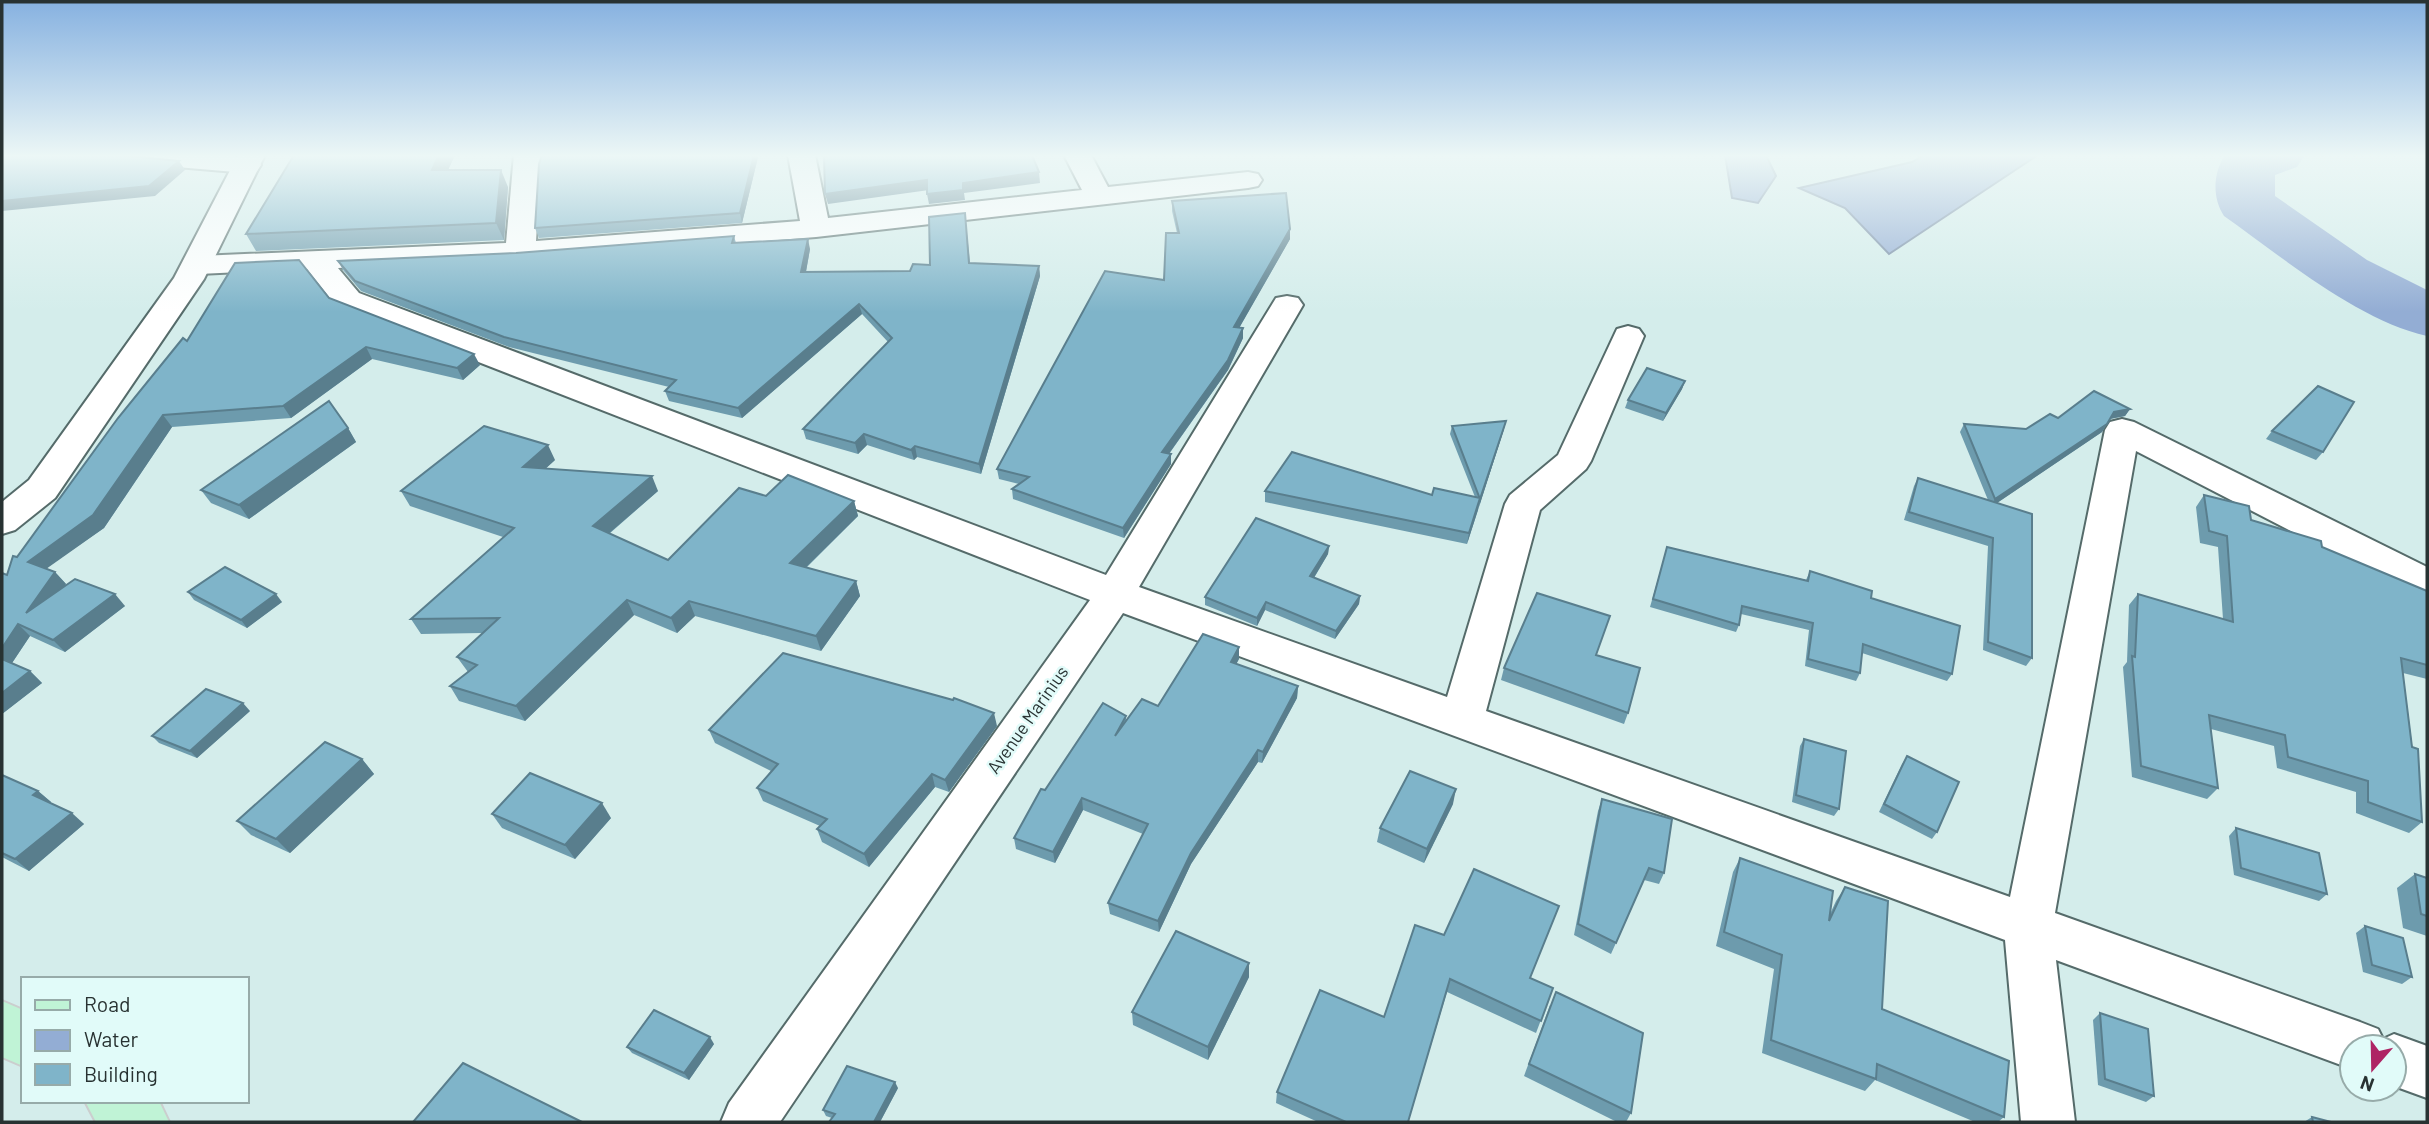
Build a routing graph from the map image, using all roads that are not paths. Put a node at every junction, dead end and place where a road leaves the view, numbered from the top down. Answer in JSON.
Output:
{"nodes":[{"id":1,"x":226,"y":207,"type":"edge"},
{"id":2,"x":524,"y":207,"type":"edge"},
{"id":3,"x":812,"y":207,"type":"edge"},
{"id":4,"x":998,"y":207,"type":"edge"},
{"id":5,"x":816,"y":228,"type":"junction"},
{"id":6,"x":520,"y":251,"type":"junction"},
{"id":7,"x":315,"y":260,"type":"junction"},
{"id":8,"x":199,"y":265,"type":"junction"},
{"id":9,"x":1287,"y":305,"type":"dead end"},
{"id":10,"x":1628,"y":336,"type":"dead end"},
{"id":11,"x":2,"y":521,"type":"edge"},
{"id":12,"x":2427,"y":584,"type":"edge"},
{"id":13,"x":1115,"y":594,"type":"junction"},
{"id":14,"x":1461,"y":722,"type":"junction"},
{"id":15,"x":2028,"y":926,"type":"junction"},
{"id":16,"x":2,"y":1026,"type":"edge"},
{"id":17,"x":2338,"y":1039,"type":"edge"},
{"id":18,"x":21,"y":1040,"type":"edge"},
{"id":19,"x":2408,"y":1065,"type":"edge"},
{"id":20,"x":2427,"y":1072,"type":"edge"},
{"id":21,"x":115,"y":1103,"type":"edge"},
{"id":22,"x":142,"y":1122,"type":"edge"},
{"id":23,"x":748,"y":1122,"type":"edge"},
{"id":24,"x":2048,"y":1122,"type":"edge"}],
"edges":[{"from":1,"to":8,"type":"street"},
{"from":2,"to":6,"type":"street"},
{"from":3,"to":5,"type":"street"},
{"from":4,"to":5,"type":"street"},
{"from":5,"to":6,"type":"street"},
{"from":6,"to":7,"type":"street"},
{"from":7,"to":8,"type":"street"},
{"from":7,"to":13,"type":"street"},
{"from":8,"to":11,"type":"street"},
{"from":9,"to":13,"type":"street","name":"Avenue Marinius"},
{"from":10,"to":14,"type":"street"},
{"from":12,"to":15,"type":"street"},
{"from":13,"to":14,"type":"street"},
{"from":13,"to":23,"type":"street","name":"Avenue Marinius"},
{"from":14,"to":15,"type":"street"},
{"from":15,"to":17,"type":"street"},
{"from":15,"to":24,"type":"street"},
{"from":16,"to":18,"type":"main road"},
{"from":19,"to":20,"type":"street"},
{"from":21,"to":22,"type":"main road"}]}
